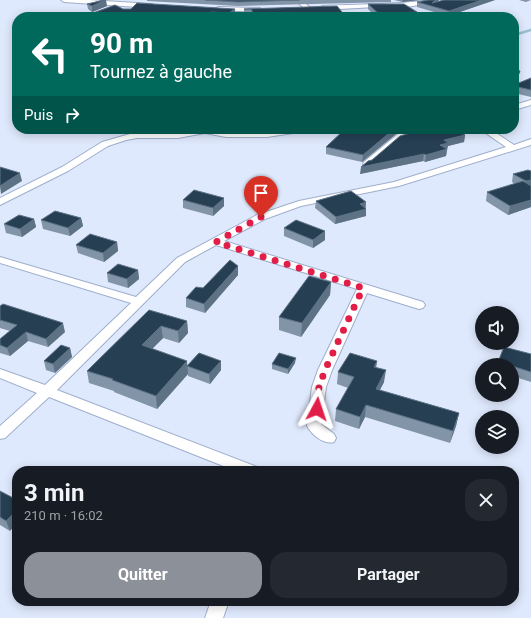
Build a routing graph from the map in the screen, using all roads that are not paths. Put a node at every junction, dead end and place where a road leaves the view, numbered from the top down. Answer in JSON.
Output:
{"nodes":[{"id":1,"x":64,"y":0,"type":"edge"},
{"id":2,"x":297,"y":0,"type":"edge"},
{"id":3,"x":442,"y":0,"type":"edge"},
{"id":4,"x":124,"y":4,"type":"junction"},
{"id":5,"x":156,"y":6,"type":"edge"},
{"id":6,"x":210,"y":8,"type":"edge"},
{"id":7,"x":301,"y":9,"type":"edge"},
{"id":8,"x":309,"y":9,"type":"junction"},
{"id":9,"x":270,"y":10,"type":"edge"},
{"id":10,"x":99,"y":12,"type":"edge"},
{"id":11,"x":531,"y":102,"type":"edge"},
{"id":12,"x":519,"y":106,"type":"edge"},
{"id":13,"x":132,"y":134,"type":"edge"},
{"id":14,"x":164,"y":134,"type":"edge"},
{"id":15,"x":185,"y":134,"type":"edge"},
{"id":16,"x":226,"y":134,"type":"edge"},
{"id":17,"x":267,"y":134,"type":"edge"},
{"id":18,"x":402,"y":134,"type":"edge"},
{"id":19,"x":492,"y":134,"type":"edge"},
{"id":20,"x":529,"y":144,"type":"edge"},
{"id":21,"x":513,"y":148,"type":"junction"},
{"id":22,"x":367,"y":164,"type":"edge"},
{"id":23,"x":0,"y":202,"type":"edge"},
{"id":24,"x":216,"y":242,"type":"junction"},
{"id":25,"x":0,"y":260,"type":"edge"},
{"id":26,"x":363,"y":288,"type":"junction"},
{"id":27,"x":138,"y":301,"type":"junction"},
{"id":28,"x":419,"y":305,"type":"dead end"},
{"id":29,"x":0,"y":373,"type":"edge"},
{"id":30,"x":47,"y":391,"type":"junction"},
{"id":31,"x":0,"y":434,"type":"edge"},
{"id":32,"x":328,"y":438,"type":"dead end"},
{"id":33,"x":239,"y":466,"type":"edge"},
{"id":34,"x":218,"y":606,"type":"edge"},
{"id":35,"x":214,"y":618,"type":"edge"}],
"edges":[{"from":1,"to":4,"type":"street"},
{"from":2,"to":8,"type":"street"},
{"from":3,"to":8,"type":"street"},
{"from":4,"to":5,"type":"street"},
{"from":4,"to":10,"type":"street"},
{"from":6,"to":9,"type":"street"},
{"from":7,"to":8,"type":"street"},
{"from":11,"to":12,"type":"street"},
{"from":13,"to":23,"type":"street"},
{"from":14,"to":15,"type":"street"},
{"from":16,"to":17,"type":"street"},
{"from":18,"to":22,"type":"street"},
{"from":19,"to":21,"type":"street"},
{"from":20,"to":21,"type":"street"},
{"from":21,"to":24,"type":"street"},
{"from":24,"to":26,"type":"street"},
{"from":24,"to":27,"type":"street"},
{"from":25,"to":27,"type":"street"},
{"from":26,"to":28,"type":"street"},
{"from":26,"to":32,"type":"street"},
{"from":27,"to":30,"type":"street"},
{"from":29,"to":30,"type":"street"},
{"from":30,"to":31,"type":"street"},
{"from":30,"to":33,"type":"street"},
{"from":34,"to":35,"type":"street"}]}
